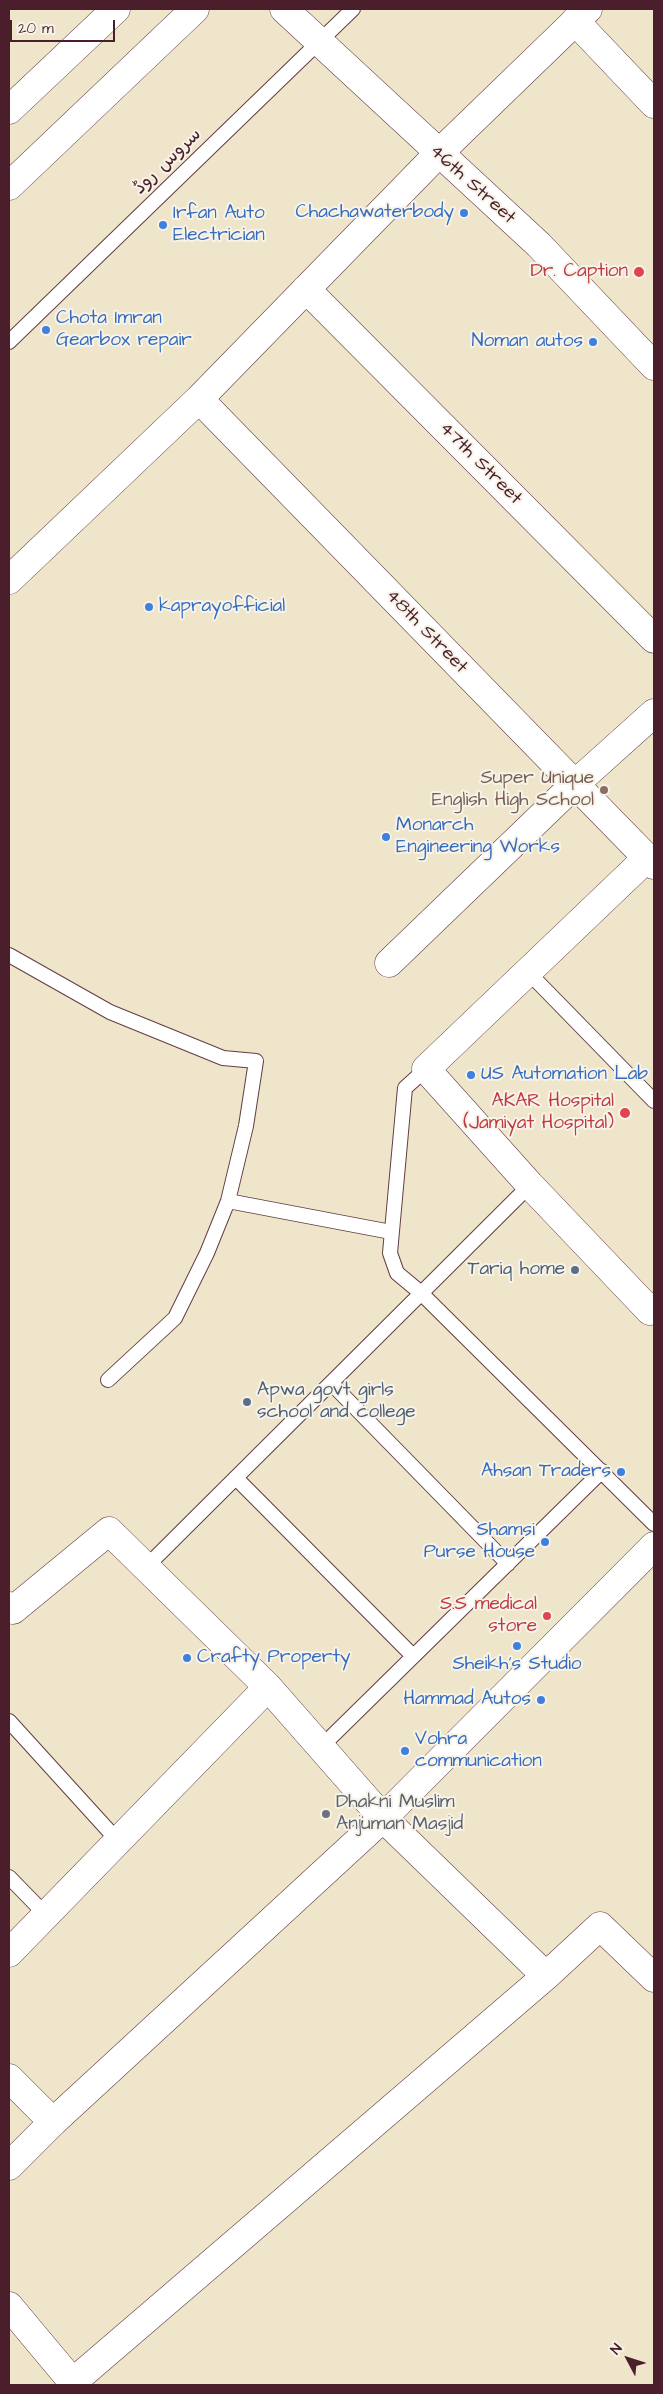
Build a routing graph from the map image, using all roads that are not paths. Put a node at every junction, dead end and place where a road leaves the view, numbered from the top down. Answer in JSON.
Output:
{"nodes":[{"id":1,"x":116,"y":9,"type":"edge"},
{"id":2,"x":194,"y":9,"type":"edge"},
{"id":3,"x":284,"y":9,"type":"edge"},
{"id":4,"x":353,"y":9,"type":"edge"},
{"id":5,"x":581,"y":15,"type":"edge"},
{"id":6,"x":320,"y":41,"type":"junction"},
{"id":7,"x":654,"y":104,"type":"edge"},
{"id":8,"x":9,"y":110,"type":"edge"},
{"id":9,"x":438,"y":154,"type":"junction"},
{"id":10,"x":9,"y":186,"type":"edge"},
{"id":11,"x":306,"y":288,"type":"junction"},
{"id":12,"x":9,"y":342,"type":"edge"},
{"id":13,"x":654,"y":366,"type":"edge"},
{"id":14,"x":198,"y":399,"type":"junction"},
{"id":15,"x":9,"y":580,"type":"edge"},
{"id":16,"x":654,"y":638,"type":"edge"},
{"id":17,"x":654,"y":712,"type":"edge"},
{"id":18,"x":575,"y":784,"type":"junction"},
{"id":19,"x":651,"y":862,"type":"edge"},
{"id":20,"x":9,"y":955,"type":"edge"},
{"id":21,"x":389,"y":963,"type":"dead end"},
{"id":22,"x":528,"y":972,"type":"junction"},
{"id":23,"x":426,"y":1069,"type":"junction"},
{"id":24,"x":654,"y":1101,"type":"edge"},
{"id":25,"x":530,"y":1185,"type":"junction"},
{"id":26,"x":228,"y":1201,"type":"junction"},
{"id":27,"x":391,"y":1232,"type":"junction"},
{"id":28,"x":421,"y":1293,"type":"junction"},
{"id":29,"x":654,"y":1307,"type":"edge"},
{"id":30,"x":108,"y":1380,"type":"dead end"},
{"id":31,"x":331,"y":1383,"type":"junction"},
{"id":32,"x":602,"y":1471,"type":"junction"},
{"id":33,"x":236,"y":1478,"type":"junction"},
{"id":34,"x":654,"y":1524,"type":"edge"},
{"id":35,"x":654,"y":1546,"type":"edge"},
{"id":36,"x":508,"y":1564,"type":"junction"},
{"id":37,"x":146,"y":1567,"type":"junction"},
{"id":38,"x":9,"y":1606,"type":"edge"},
{"id":39,"x":413,"y":1656,"type":"junction"},
{"id":40,"x":268,"y":1686,"type":"junction"},
{"id":41,"x":9,"y":1721,"type":"edge"},
{"id":42,"x":321,"y":1747,"type":"junction"},
{"id":43,"x":383,"y":1818,"type":"junction"},
{"id":44,"x":118,"y":1841,"type":"junction"},
{"id":45,"x":9,"y":1877,"type":"edge"},
{"id":46,"x":46,"y":1915,"type":"junction"},
{"id":47,"x":9,"y":1953,"type":"edge"},
{"id":48,"x":546,"y":1976,"type":"junction"},
{"id":49,"x":654,"y":1978,"type":"edge"},
{"id":50,"x":9,"y":2078,"type":"edge"},
{"id":51,"x":53,"y":2122,"type":"junction"},
{"id":52,"x":9,"y":2166,"type":"edge"},
{"id":53,"x":9,"y":2306,"type":"edge"},
{"id":54,"x":74,"y":2384,"type":"edge"}],
"edges":[{"from":1,"to":8,"type":"street"},
{"from":2,"to":10,"type":"street"},
{"from":3,"to":6,"type":"street","name":"46th Street"},
{"from":4,"to":6,"type":"lane","name":"سروس روڈ"},
{"from":5,"to":7,"type":"street"},
{"from":5,"to":9,"type":"street"},
{"from":6,"to":9,"type":"street","name":"46th Street"},
{"from":6,"to":12,"type":"lane","name":"سروس روڈ"},
{"from":9,"to":11,"type":"street"},
{"from":9,"to":13,"type":"street","name":"46th Street"},
{"from":11,"to":14,"type":"street"},
{"from":11,"to":16,"type":"street","name":"47th Street"},
{"from":14,"to":15,"type":"street"},
{"from":14,"to":18,"type":"street","name":"48th Street"},
{"from":17,"to":18,"type":"street"},
{"from":18,"to":19,"type":"street","name":"48th Street"},
{"from":18,"to":21,"type":"street"},
{"from":19,"to":22,"type":"street"},
{"from":20,"to":26,"type":"lane"},
{"from":22,"to":23,"type":"street"},
{"from":22,"to":24,"type":"lane"},
{"from":23,"to":25,"type":"street"},
{"from":23,"to":27,"type":"lane"},
{"from":25,"to":28,"type":"lane"},
{"from":25,"to":29,"type":"street"},
{"from":26,"to":27,"type":"lane"},
{"from":26,"to":30,"type":"lane"},
{"from":27,"to":28,"type":"lane"},
{"from":28,"to":31,"type":"lane"},
{"from":28,"to":32,"type":"lane"},
{"from":31,"to":33,"type":"lane"},
{"from":31,"to":36,"type":"lane"},
{"from":32,"to":34,"type":"lane"},
{"from":32,"to":36,"type":"lane"},
{"from":33,"to":37,"type":"lane"},
{"from":33,"to":39,"type":"lane"},
{"from":35,"to":43,"type":"street"},
{"from":36,"to":39,"type":"lane"},
{"from":37,"to":38,"type":"street"},
{"from":37,"to":40,"type":"street"},
{"from":39,"to":42,"type":"lane"},
{"from":40,"to":42,"type":"street"},
{"from":40,"to":44,"type":"street"},
{"from":41,"to":44,"type":"lane"},
{"from":42,"to":43,"type":"street"},
{"from":43,"to":48,"type":"street"},
{"from":43,"to":51,"type":"street"},
{"from":44,"to":46,"type":"street"},
{"from":45,"to":46,"type":"lane"},
{"from":46,"to":47,"type":"street"},
{"from":48,"to":49,"type":"street"},
{"from":48,"to":54,"type":"street"},
{"from":50,"to":51,"type":"street"},
{"from":51,"to":52,"type":"street"},
{"from":53,"to":54,"type":"street"}]}
